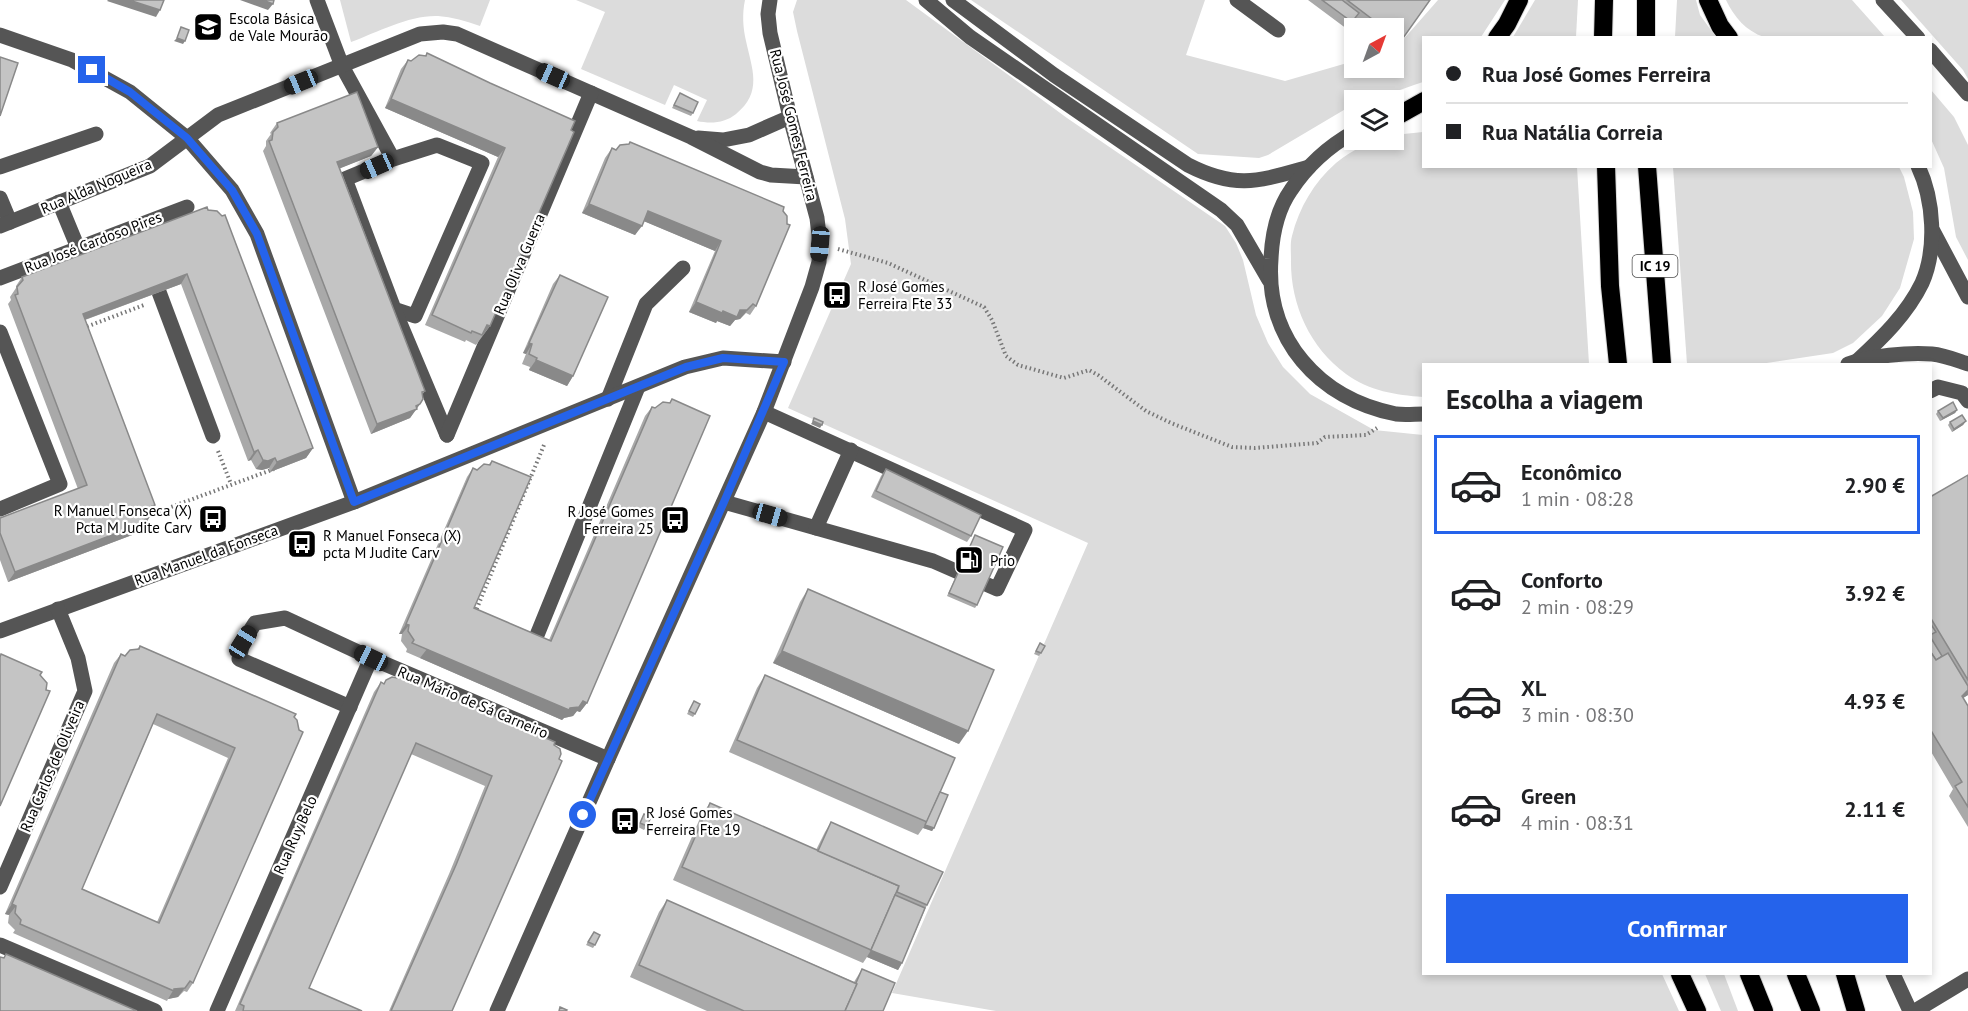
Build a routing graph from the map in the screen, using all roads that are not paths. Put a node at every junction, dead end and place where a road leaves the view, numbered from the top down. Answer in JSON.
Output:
{"nodes":[{"id":1,"x":317,"y":0,"type":"edge"},
{"id":2,"x":770,"y":0,"type":"edge"},
{"id":3,"x":926,"y":0,"type":"edge"},
{"id":4,"x":953,"y":0,"type":"edge"},
{"id":5,"x":1237,"y":0,"type":"edge"},
{"id":6,"x":1519,"y":0,"type":"edge"},
{"id":7,"x":1604,"y":0,"type":"edge"},
{"id":8,"x":1647,"y":0,"type":"edge"},
{"id":9,"x":1708,"y":0,"type":"edge"},
{"id":10,"x":1883,"y":0,"type":"edge"},
{"id":11,"x":1278,"y":30,"type":"dead end"},
{"id":12,"x":0,"y":35,"type":"edge"},
{"id":13,"x":1498,"y":36,"type":"edge"},
{"id":14,"x":1603,"y":36,"type":"edge"},
{"id":15,"x":1646,"y":36,"type":"edge"},
{"id":16,"x":1728,"y":36,"type":"edge"},
{"id":17,"x":1916,"y":36,"type":"edge"},
{"id":18,"x":1932,"y":52,"type":"edge"},
{"id":19,"x":342,"y":66,"type":"junction"},
{"id":20,"x":591,"y":93,"type":"junction"},
{"id":21,"x":1968,"y":94,"type":"edge"},
{"id":22,"x":1422,"y":102,"type":"edge"},
{"id":23,"x":1404,"y":112,"type":"edge"},
{"id":24,"x":1422,"y":113,"type":"edge"},
{"id":25,"x":1404,"y":116,"type":"edge"},
{"id":26,"x":790,"y":117,"type":"junction"},
{"id":27,"x":96,"y":134,"type":"dead end"},
{"id":28,"x":691,"y":137,"type":"junction"},
{"id":29,"x":187,"y":138,"type":"junction"},
{"id":30,"x":1344,"y":138,"type":"edge"},
{"id":31,"x":393,"y":159,"type":"junction"},
{"id":32,"x":0,"y":167,"type":"edge"},
{"id":33,"x":1309,"y":167,"type":"junction"},
{"id":34,"x":1606,"y":168,"type":"edge"},
{"id":35,"x":1647,"y":168,"type":"edge"},
{"id":36,"x":1919,"y":168,"type":"edge"},
{"id":37,"x":806,"y":177,"type":"junction"},
{"id":38,"x":0,"y":198,"type":"edge"},
{"id":39,"x":59,"y":202,"type":"junction"},
{"id":40,"x":187,"y":207,"type":"dead end"},
{"id":41,"x":5,"y":224,"type":"edge"},
{"id":42,"x":1932,"y":231,"type":"junction"},
{"id":43,"x":78,"y":248,"type":"junction"},
{"id":44,"x":683,"y":268,"type":"dead end"},
{"id":45,"x":0,"y":278,"type":"edge"},
{"id":46,"x":1269,"y":280,"type":"junction"},
{"id":47,"x":160,"y":295,"type":"edge"},
{"id":48,"x":1968,"y":297,"type":"edge"},
{"id":49,"x":394,"y":309,"type":"junction"},
{"id":50,"x":0,"y":332,"type":"edge"},
{"id":51,"x":784,"y":362,"type":"junction"},
{"id":52,"x":1618,"y":363,"type":"edge"},
{"id":53,"x":1662,"y":363,"type":"edge"},
{"id":54,"x":1853,"y":363,"type":"edge"},
{"id":55,"x":1968,"y":364,"type":"edge"},
{"id":56,"x":638,"y":387,"type":"junction"},
{"id":57,"x":1932,"y":390,"type":"edge"},
{"id":58,"x":608,"y":399,"type":"junction"},
{"id":59,"x":1968,"y":401,"type":"edge"},
{"id":60,"x":764,"y":411,"type":"junction"},
{"id":61,"x":1422,"y":414,"type":"edge"},
{"id":62,"x":213,"y":436,"type":"road end"},
{"id":63,"x":851,"y":450,"type":"junction"},
{"id":64,"x":354,"y":502,"type":"junction"},
{"id":65,"x":724,"y":502,"type":"junction"},
{"id":66,"x":0,"y":509,"type":"edge"},
{"id":67,"x":816,"y":528,"type":"junction"},
{"id":68,"x":58,"y":609,"type":"junction"},
{"id":69,"x":0,"y":631,"type":"edge"},
{"id":70,"x":535,"y":640,"type":"edge"},
{"id":71,"x":371,"y":658,"type":"junction"},
{"id":72,"x":351,"y":707,"type":"junction"},
{"id":73,"x":608,"y":759,"type":"junction"},
{"id":74,"x":0,"y":887,"type":"edge"},
{"id":75,"x":0,"y":945,"type":"edge"},
{"id":76,"x":1680,"y":975,"type":"edge"},
{"id":77,"x":1749,"y":975,"type":"edge"},
{"id":78,"x":1796,"y":975,"type":"edge"},
{"id":79,"x":1845,"y":975,"type":"edge"},
{"id":80,"x":1893,"y":975,"type":"edge"},
{"id":81,"x":1968,"y":979,"type":"edge"},
{"id":82,"x":154,"y":1011,"type":"edge"},
{"id":83,"x":217,"y":1011,"type":"edge"},
{"id":84,"x":497,"y":1011,"type":"edge"},
{"id":85,"x":1697,"y":1011,"type":"edge"},
{"id":86,"x":1764,"y":1011,"type":"edge"},
{"id":87,"x":1811,"y":1011,"type":"edge"},
{"id":88,"x":1857,"y":1011,"type":"edge"},
{"id":89,"x":1910,"y":1011,"type":"edge"},
{"id":90,"x":1915,"y":1011,"type":"edge"}],
"edges":[{"from":1,"to":19,"type":"street"},
{"from":2,"to":26,"type":"street","name":"Rua José Gomes Ferreira"},
{"from":3,"to":46,"type":"street"},
{"from":4,"to":33,"type":"street"},
{"from":5,"to":11,"type":"street"},
{"from":6,"to":13,"type":"highway"},
{"from":7,"to":14,"type":"highway"},
{"from":8,"to":15,"type":"highway"},
{"from":9,"to":16,"type":"highway"},
{"from":10,"to":17,"type":"street"},
{"from":12,"to":29,"type":"street"},
{"from":18,"to":21,"type":"street"},
{"from":19,"to":20,"type":"street","name":"Rua Alda Nogueira"},
{"from":19,"to":29,"type":"street","name":"Rua Alda Nogueira"},
{"from":19,"to":31,"type":"street"},
{"from":20,"to":28,"type":"street","name":"Rua Alda Nogueira"},
{"from":20,"to":49,"type":"street","name":"Rua Oliva Guerra"},
{"from":22,"to":23,"type":"highway"},
{"from":24,"to":25,"type":"street"},
{"from":26,"to":28,"type":"street"},
{"from":26,"to":37,"type":"street","name":"Rua José Gomes Ferreira"},
{"from":27,"to":32,"type":"street"},
{"from":28,"to":37,"type":"street","name":"Rua Alda Nogueira"},
{"from":29,"to":39,"type":"street","name":"Rua Alda Nogueira"},
{"from":29,"to":64,"type":"street"},
{"from":30,"to":33,"type":"street"},
{"from":31,"to":49,"type":"street"},
{"from":31,"to":49,"type":"street"},
{"from":33,"to":46,"type":"street"},
{"from":34,"to":52,"type":"highway"},
{"from":35,"to":53,"type":"highway","number":"IC 19"},
{"from":36,"to":42,"type":"street"},
{"from":37,"to":51,"type":"street","name":"Rua José Gomes Ferreira"},
{"from":38,"to":41,"type":"street"},
{"from":39,"to":41,"type":"street","name":"Rua Alda Nogueira"},
{"from":39,"to":43,"type":"street"},
{"from":40,"to":43,"type":"street","name":"Rua José Cardoso Pires"},
{"from":42,"to":48,"type":"street"},
{"from":42,"to":54,"type":"street"},
{"from":43,"to":45,"type":"street","name":"Rua José Cardoso Pires"},
{"from":44,"to":58,"type":"street"},
{"from":46,"to":61,"type":"street"},
{"from":47,"to":62,"type":"street"},
{"from":50,"to":66,"type":"street"},
{"from":51,"to":56,"type":"street","name":"Rua Manuel da Fonseca"},
{"from":51,"to":60,"type":"street","name":"Rua José Gomes Ferreira"},
{"from":54,"to":55,"type":"street"},
{"from":56,"to":58,"type":"street","name":"Rua Manuel da Fonseca"},
{"from":56,"to":70,"type":"street"},
{"from":57,"to":59,"type":"street"},
{"from":58,"to":64,"type":"street","name":"Rua Manuel da Fonseca"},
{"from":60,"to":63,"type":"street"},
{"from":60,"to":65,"type":"street","name":"Rua José Gomes Ferreira"},
{"from":63,"to":67,"type":"street"},
{"from":63,"to":67,"type":"street"},
{"from":64,"to":68,"type":"street","name":"Rua Manuel da Fonseca"},
{"from":65,"to":67,"type":"street"},
{"from":65,"to":73,"type":"street","name":"Rua José Gomes Ferreira"},
{"from":68,"to":69,"type":"street","name":"Rua Manuel da Fonseca"},
{"from":68,"to":74,"type":"street","name":"Rua Carlos de Oliveira"},
{"from":71,"to":72,"type":"street","name":"Rua Ruy Belo"},
{"from":71,"to":72,"type":"street","name":"Rua Mário de Sá Carneiro"},
{"from":71,"to":73,"type":"street","name":"Rua Mário de Sá Carneiro"},
{"from":72,"to":83,"type":"street","name":"Rua Ruy Belo"},
{"from":73,"to":84,"type":"street","name":"Rua José Gomes Ferreira"},
{"from":75,"to":82,"type":"street"},
{"from":76,"to":85,"type":"highway"},
{"from":77,"to":86,"type":"highway"},
{"from":78,"to":87,"type":"highway"},
{"from":79,"to":88,"type":"highway"},
{"from":80,"to":89,"type":"street"},
{"from":81,"to":90,"type":"street"}]}
